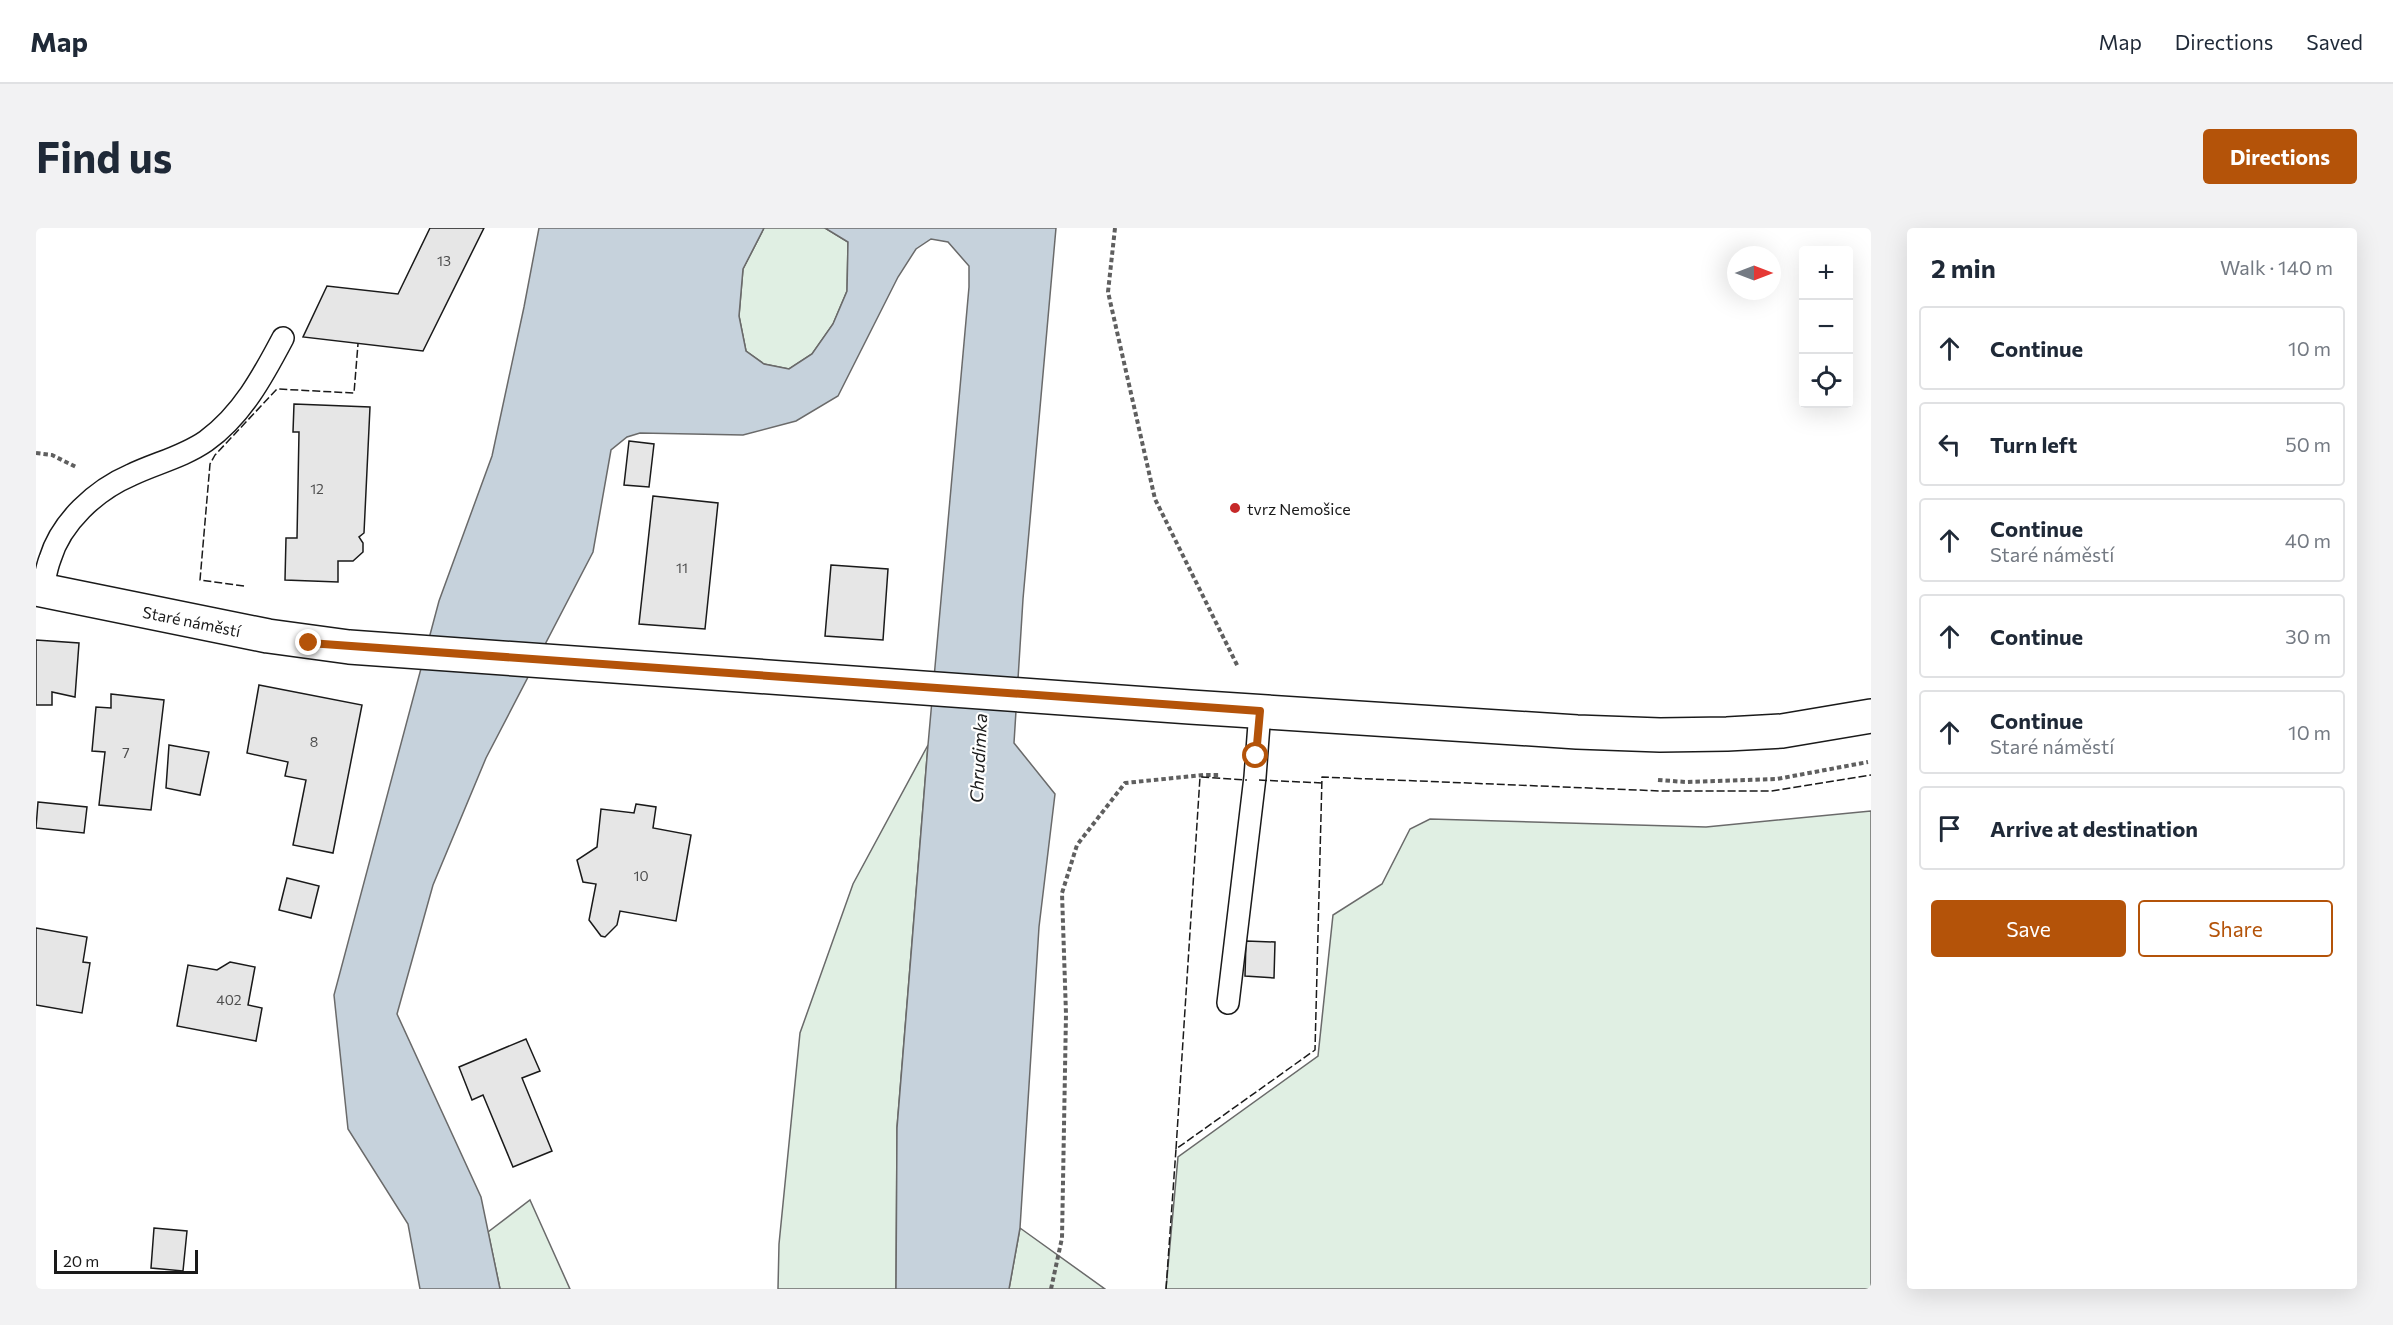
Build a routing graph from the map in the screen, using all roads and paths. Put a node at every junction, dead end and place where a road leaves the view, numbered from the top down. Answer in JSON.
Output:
{"nodes":[{"id":1,"x":1115,"y":228,"type":"edge"},
{"id":2,"x":283,"y":338,"type":"dead end"},
{"id":3,"x":39,"y":589,"type":"edge"},
{"id":4,"x":1260,"y":711,"type":"junction"},
{"id":5,"x":1871,"y":716,"type":"edge"},
{"id":6,"x":1204,"y":775,"type":"dead end"},
{"id":7,"x":1228,"y":1004,"type":"dead end"},
{"id":8,"x":1051,"y":1289,"type":"edge"}],
"edges":[{"from":1,"to":4,"type":"path"},
{"from":2,"to":3,"type":"lane"},
{"from":3,"to":4,"type":"street","name":"Staré náměstí"},
{"from":4,"to":5,"type":"street"},
{"from":4,"to":7,"type":"lane"},
{"from":6,"to":8,"type":"path"}]}
